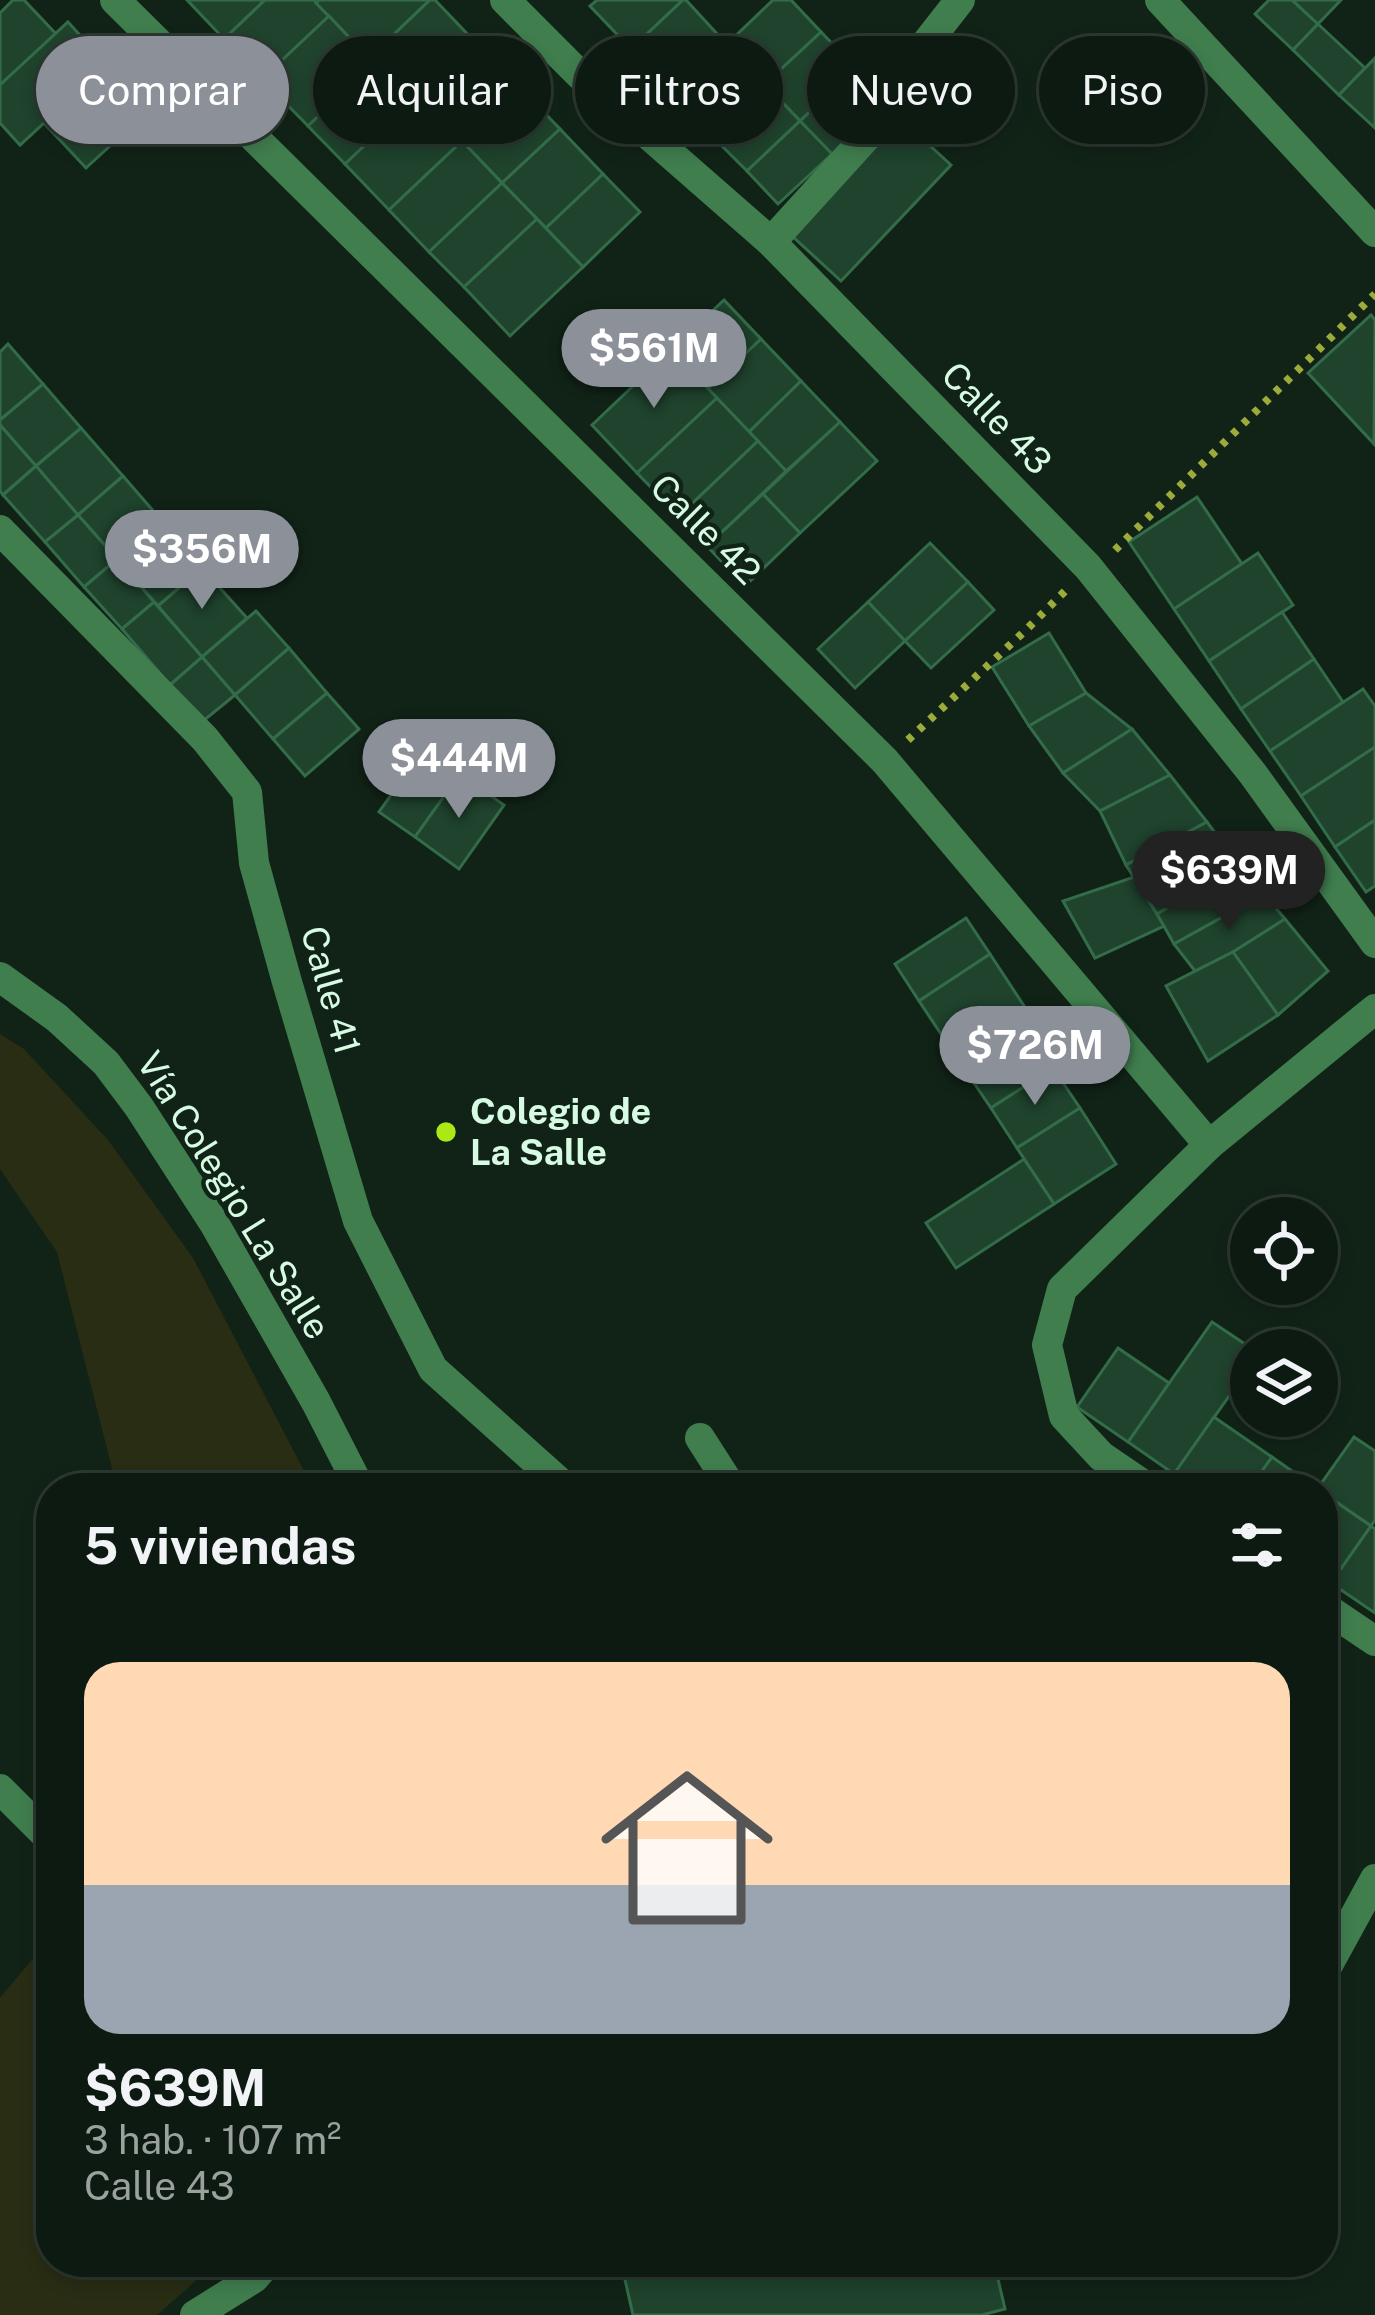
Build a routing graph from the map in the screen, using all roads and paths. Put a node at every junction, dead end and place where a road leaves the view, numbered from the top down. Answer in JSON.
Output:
{"nodes":[{"id":1,"x":115,"y":0,"type":"edge"},
{"id":2,"x":505,"y":0,"type":"edge"},
{"id":3,"x":960,"y":0,"type":"edge"},
{"id":4,"x":1160,"y":0,"type":"edge"},
{"id":5,"x":1375,"y":232,"type":"edge"},
{"id":6,"x":771,"y":242,"type":"junction"},
{"id":7,"x":1375,"y":294,"type":"edge"},
{"id":8,"x":0,"y":530,"type":"edge"},
{"id":9,"x":1090,"y":570,"type":"junction"},
{"id":10,"x":885,"y":761,"type":"junction"},
{"id":11,"x":1375,"y":943,"type":"edge"},
{"id":12,"x":0,"y":977,"type":"edge"},
{"id":13,"x":1375,"y":1009,"type":"edge"},
{"id":14,"x":1209,"y":1145,"type":"junction"},
{"id":15,"x":700,"y":1438,"type":"dead end"},
{"id":16,"x":352,"y":1473,"type":"edge"},
{"id":17,"x":549,"y":1473,"type":"edge"},
{"id":18,"x":723,"y":1473,"type":"edge"},
{"id":19,"x":1126,"y":1473,"type":"edge"},
{"id":20,"x":1338,"y":1616,"type":"edge"},
{"id":21,"x":1375,"y":1641,"type":"edge"},
{"id":22,"x":0,"y":1789,"type":"edge"},
{"id":23,"x":36,"y":1825,"type":"edge"},
{"id":24,"x":1375,"y":1880,"type":"edge"},
{"id":25,"x":1338,"y":1947,"type":"edge"},
{"id":26,"x":255,"y":2277,"type":"edge"},
{"id":27,"x":196,"y":2315,"type":"edge"}],
"edges":[{"from":1,"to":10,"type":"street","name":"Calle 42"},
{"from":2,"to":6,"type":"street","name":"Calle 43"},
{"from":3,"to":6,"type":"street"},
{"from":4,"to":5,"type":"street"},
{"from":6,"to":9,"type":"street","name":"Calle 43"},
{"from":7,"to":9,"type":"path"},
{"from":8,"to":17,"type":"street","name":"Calle 41"},
{"from":9,"to":10,"type":"path"},
{"from":9,"to":11,"type":"street","name":"Calle 43"},
{"from":10,"to":14,"type":"street","name":"Calle 42"},
{"from":12,"to":16,"type":"street","name":"Vía Colegio La Salle"},
{"from":13,"to":14,"type":"street"},
{"from":14,"to":19,"type":"street"},
{"from":15,"to":18,"type":"street"},
{"from":20,"to":21,"type":"street"},
{"from":22,"to":23,"type":"street"},
{"from":24,"to":25,"type":"street"},
{"from":26,"to":27,"type":"street"}]}
